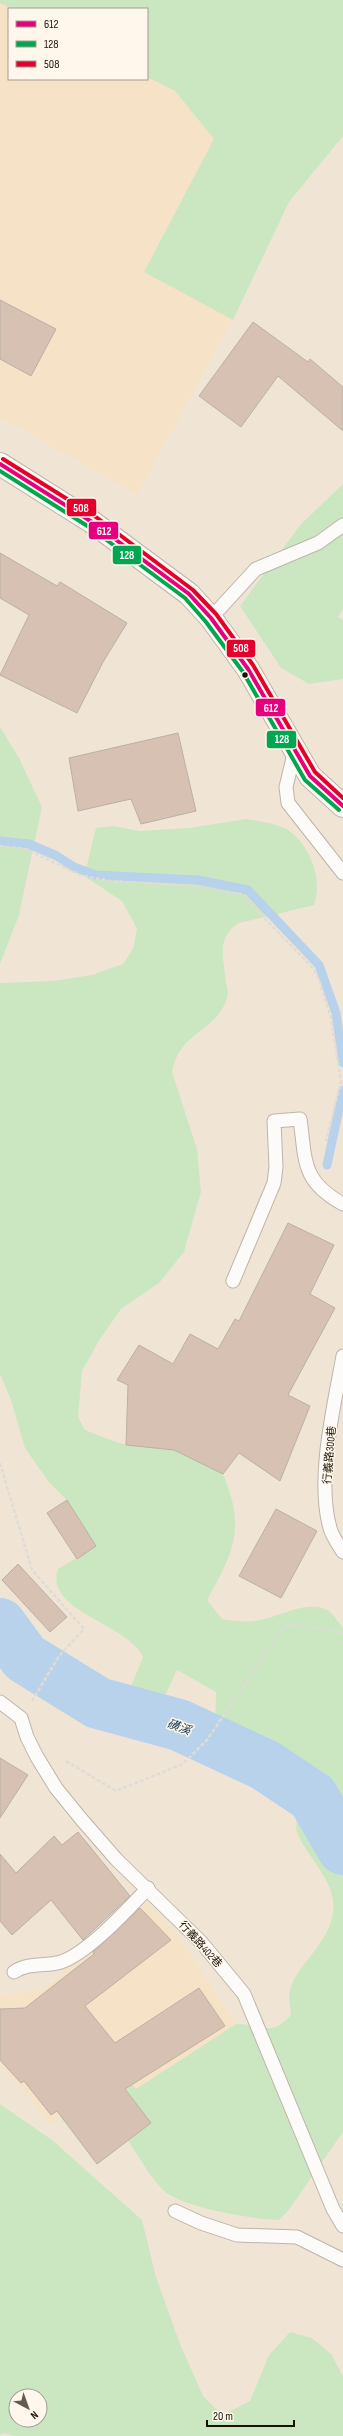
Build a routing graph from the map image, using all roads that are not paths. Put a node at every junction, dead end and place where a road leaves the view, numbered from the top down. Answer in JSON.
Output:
{"nodes":[{"id":1,"x":0,"y":464,"type":"edge"},
{"id":2,"x":343,"y":525,"type":"edge"},
{"id":3,"x":211,"y":618,"type":"junction"},
{"id":4,"x":295,"y":750,"type":"junction"},
{"id":5,"x":343,"y":806,"type":"edge"},
{"id":6,"x":343,"y":873,"type":"edge"},
{"id":7,"x":343,"y":1204,"type":"edge"},
{"id":8,"x":232,"y":1280,"type":"dead end"},
{"id":9,"x":343,"y":1356,"type":"edge"},
{"id":10,"x":343,"y":1552,"type":"edge"},
{"id":11,"x":0,"y":1702,"type":"edge"},
{"id":12,"x":148,"y":1888,"type":"junction"},
{"id":13,"x":14,"y":1972,"type":"dead end"},
{"id":14,"x":175,"y":2211,"type":"dead end"},
{"id":15,"x":343,"y":2226,"type":"edge"},
{"id":16,"x":343,"y":2260,"type":"edge"}],
"edges":[{"from":1,"to":3,"type":"street"},
{"from":2,"to":3,"type":"lane"},
{"from":3,"to":4,"type":"street"},
{"from":4,"to":5,"type":"street"},
{"from":4,"to":6,"type":"lane"},
{"from":7,"to":8,"type":"lane"},
{"from":9,"to":10,"type":"lane","name":"行義路300巷"},
{"from":11,"to":12,"type":"lane","name":"行義路402巷"},
{"from":12,"to":13,"type":"lane"},
{"from":12,"to":15,"type":"lane","name":"行義路402巷"},
{"from":14,"to":16,"type":"lane"}]}
